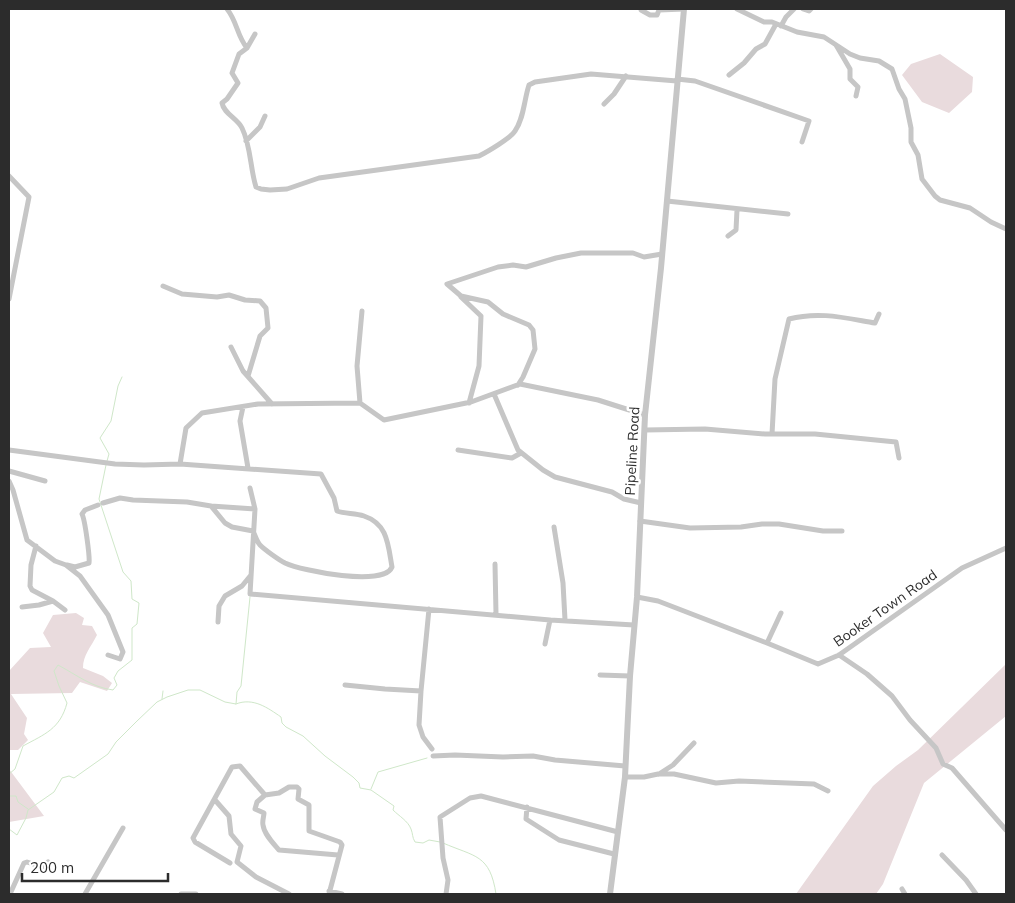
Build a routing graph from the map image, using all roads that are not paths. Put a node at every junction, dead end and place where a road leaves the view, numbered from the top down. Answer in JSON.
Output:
{"nodes":[{"id":1,"x":227,"y":9,"type":"edge"},
{"id":2,"x":641,"y":9,"type":"edge"},
{"id":3,"x":684,"y":9,"type":"edge"},
{"id":4,"x":736,"y":9,"type":"edge"},
{"id":5,"x":794,"y":9,"type":"edge"},
{"id":6,"x":803,"y":9,"type":"edge"},
{"id":7,"x":811,"y":9,"type":"edge"},
{"id":8,"x":779,"y":25,"type":"junction"},
{"id":9,"x":255,"y":34,"type":"dead end"},
{"id":10,"x":836,"y":45,"type":"junction"},
{"id":11,"x":247,"y":48,"type":"junction"},
{"id":12,"x":729,"y":74,"type":"dead end"},
{"id":13,"x":626,"y":76,"type":"junction"},
{"id":14,"x":677,"y":80,"type":"junction"},
{"id":15,"x":856,"y":96,"type":"dead end"},
{"id":16,"x":604,"y":104,"type":"dead end"},
{"id":17,"x":265,"y":116,"type":"dead end"},
{"id":18,"x":246,"y":141,"type":"junction"},
{"id":19,"x":802,"y":142,"type":"dead end"},
{"id":20,"x":9,"y":176,"type":"edge"},
{"id":21,"x":667,"y":201,"type":"junction"},
{"id":22,"x":737,"y":210,"type":"junction"},
{"id":23,"x":788,"y":214,"type":"dead end"},
{"id":24,"x":1006,"y":229,"type":"edge"},
{"id":25,"x":728,"y":236,"type":"dead end"},
{"id":26,"x":662,"y":254,"type":"junction"},
{"id":27,"x":163,"y":286,"type":"dead end"},
{"id":28,"x":460,"y":296,"type":"junction"},
{"id":29,"x":9,"y":299,"type":"edge"},
{"id":30,"x":362,"y":312,"type":"dead end"},
{"id":31,"x":879,"y":314,"type":"dead end"},
{"id":32,"x":231,"y":347,"type":"dead end"},
{"id":33,"x":248,"y":376,"type":"junction"},
{"id":34,"x":523,"y":378,"type":"junction"},
{"id":35,"x":518,"y":385,"type":"junction"},
{"id":36,"x":527,"y":386,"type":"junction"},
{"id":37,"x":494,"y":394,"type":"junction"},
{"id":38,"x":469,"y":403,"type":"junction"},
{"id":39,"x":272,"y":404,"type":"junction"},
{"id":40,"x":360,"y":404,"type":"junction"},
{"id":41,"x":242,"y":407,"type":"junction"},
{"id":42,"x":645,"y":416,"type":"junction"},
{"id":43,"x":645,"y":430,"type":"junction"},
{"id":44,"x":772,"y":434,"type":"junction"},
{"id":45,"x":9,"y":450,"type":"edge"},
{"id":46,"x":458,"y":450,"type":"dead end"},
{"id":47,"x":522,"y":453,"type":"junction"},
{"id":48,"x":899,"y":458,"type":"dead end"},
{"id":49,"x":180,"y":464,"type":"junction"},
{"id":50,"x":248,"y":468,"type":"junction"},
{"id":51,"x":9,"y":471,"type":"edge"},
{"id":52,"x":9,"y":481,"type":"edge"},
{"id":53,"x":45,"y":481,"type":"dead end"},
{"id":54,"x":250,"y":488,"type":"dead end"},
{"id":55,"x":642,"y":503,"type":"junction"},
{"id":56,"x":211,"y":506,"type":"junction"},
{"id":57,"x":255,"y":509,"type":"junction"},
{"id":58,"x":640,"y":521,"type":"junction"},
{"id":59,"x":554,"y":527,"type":"dead end"},
{"id":60,"x":253,"y":531,"type":"junction"},
{"id":61,"x":842,"y":531,"type":"dead end"},
{"id":62,"x":36,"y":546,"type":"junction"},
{"id":63,"x":1006,"y":548,"type":"edge"},
{"id":64,"x":495,"y":564,"type":"dead end"},
{"id":65,"x":66,"y":565,"type":"junction"},
{"id":66,"x":251,"y":575,"type":"junction"},
{"id":67,"x":637,"y":596,"type":"junction"},
{"id":68,"x":53,"y":601,"type":"junction"},
{"id":69,"x":22,"y":607,"type":"dead end"},
{"id":70,"x":429,"y":609,"type":"junction"},
{"id":71,"x":64,"y":610,"type":"dead end"},
{"id":72,"x":781,"y":613,"type":"dead end"},
{"id":73,"x":496,"y":614,"type":"junction"},
{"id":74,"x":550,"y":620,"type":"junction"},
{"id":75,"x":565,"y":620,"type":"junction"},
{"id":76,"x":218,"y":622,"type":"dead end"},
{"id":77,"x":634,"y":625,"type":"junction"},
{"id":78,"x":767,"y":643,"type":"junction"},
{"id":79,"x":545,"y":644,"type":"dead end"},
{"id":80,"x":108,"y":655,"type":"dead end"},
{"id":81,"x":839,"y":655,"type":"junction"},
{"id":82,"x":600,"y":675,"type":"dead end"},
{"id":83,"x":630,"y":676,"type":"junction"},
{"id":84,"x":346,"y":685,"type":"dead end"},
{"id":85,"x":421,"y":691,"type":"junction"},
{"id":86,"x":694,"y":743,"type":"dead end"},
{"id":87,"x":432,"y":749,"type":"dead end"},
{"id":88,"x":433,"y":756,"type":"dead end"},
{"id":89,"x":625,"y":766,"type":"junction"},
{"id":90,"x":658,"y":774,"type":"junction"},
{"id":91,"x":625,"y":777,"type":"junction"},
{"id":92,"x":828,"y":791,"type":"dead end"},
{"id":93,"x":265,"y":794,"type":"junction"},
{"id":94,"x":215,"y":800,"type":"junction"},
{"id":95,"x":527,"y":807,"type":"junction"},
{"id":96,"x":122,"y":828,"type":"dead end"},
{"id":97,"x":1006,"y":830,"type":"edge"},
{"id":98,"x":618,"y":832,"type":"junction"},
{"id":99,"x":614,"y":854,"type":"junction"},
{"id":100,"x":338,"y":855,"type":"junction"},
{"id":101,"x":942,"y":855,"type":"dead end"},
{"id":102,"x":48,"y":862,"type":"dead end"},
{"id":103,"x":230,"y":863,"type":"dead end"},
{"id":104,"x":10,"y":892,"type":"edge"},
{"id":105,"x":329,"y":892,"type":"edge"},
{"id":106,"x":85,"y":894,"type":"edge"},
{"id":107,"x":181,"y":894,"type":"edge"},
{"id":108,"x":196,"y":894,"type":"edge"},
{"id":109,"x":289,"y":894,"type":"edge"},
{"id":110,"x":342,"y":894,"type":"edge"},
{"id":111,"x":446,"y":894,"type":"edge"},
{"id":112,"x":610,"y":894,"type":"edge"},
{"id":113,"x":976,"y":894,"type":"edge"}],
"edges":[{"from":1,"to":11,"type":"street"},
{"from":2,"to":3,"type":"street"},
{"from":3,"to":14,"type":"street","name":"Pipeline Road"},
{"from":4,"to":8,"type":"street"},
{"from":5,"to":8,"type":"street"},
{"from":6,"to":7,"type":"street"},
{"from":8,"to":10,"type":"street"},
{"from":8,"to":12,"type":"street"},
{"from":9,"to":11,"type":"street"},
{"from":10,"to":15,"type":"street"},
{"from":10,"to":24,"type":"street"},
{"from":11,"to":18,"type":"street"},
{"from":13,"to":14,"type":"street"},
{"from":13,"to":16,"type":"street"},
{"from":13,"to":18,"type":"street"},
{"from":14,"to":19,"type":"street"},
{"from":14,"to":21,"type":"street","name":"Pipeline Road"},
{"from":17,"to":18,"type":"street"},
{"from":20,"to":29,"type":"street"},
{"from":21,"to":22,"type":"street"},
{"from":21,"to":26,"type":"street","name":"Pipeline Road"},
{"from":22,"to":23,"type":"street"},
{"from":22,"to":25,"type":"street"},
{"from":26,"to":28,"type":"street"},
{"from":26,"to":42,"type":"street","name":"Pipeline Road"},
{"from":27,"to":33,"type":"street"},
{"from":28,"to":34,"type":"street"},
{"from":28,"to":38,"type":"street"},
{"from":30,"to":40,"type":"street"},
{"from":31,"to":44,"type":"street"},
{"from":32,"to":33,"type":"street"},
{"from":33,"to":39,"type":"street"},
{"from":34,"to":35,"type":"street"},
{"from":34,"to":36,"type":"street"},
{"from":35,"to":36,"type":"street"},
{"from":35,"to":37,"type":"street"},
{"from":36,"to":42,"type":"street"},
{"from":37,"to":38,"type":"street"},
{"from":37,"to":47,"type":"street"},
{"from":38,"to":40,"type":"street"},
{"from":39,"to":40,"type":"street"},
{"from":39,"to":41,"type":"street"},
{"from":41,"to":49,"type":"street"},
{"from":41,"to":50,"type":"street"},
{"from":42,"to":43,"type":"street","name":"Pipeline Road"},
{"from":43,"to":44,"type":"street"},
{"from":43,"to":55,"type":"street","name":"Pipeline Road"},
{"from":44,"to":48,"type":"street"},
{"from":45,"to":49,"type":"street"},
{"from":46,"to":47,"type":"street"},
{"from":47,"to":55,"type":"street"},
{"from":49,"to":50,"type":"street"},
{"from":50,"to":60,"type":"street"},
{"from":51,"to":53,"type":"street"},
{"from":52,"to":62,"type":"street"},
{"from":54,"to":57,"type":"street"},
{"from":55,"to":58,"type":"street","name":"Pipeline Road"},
{"from":56,"to":57,"type":"street"},
{"from":56,"to":60,"type":"street"},
{"from":56,"to":65,"type":"street"},
{"from":57,"to":60,"type":"street"},
{"from":58,"to":61,"type":"street"},
{"from":58,"to":67,"type":"street","name":"Pipeline Road"},
{"from":59,"to":75,"type":"street"},
{"from":60,"to":66,"type":"street"},
{"from":62,"to":65,"type":"street"},
{"from":62,"to":68,"type":"street"},
{"from":63,"to":81,"type":"street","name":"Booker Town Road"},
{"from":64,"to":73,"type":"street"},
{"from":65,"to":80,"type":"street"},
{"from":66,"to":70,"type":"street"},
{"from":66,"to":76,"type":"street"},
{"from":67,"to":77,"type":"street","name":"Pipeline Road"},
{"from":67,"to":78,"type":"street","name":"Booker Town Road"},
{"from":68,"to":69,"type":"street"},
{"from":68,"to":71,"type":"street"},
{"from":70,"to":73,"type":"street"},
{"from":70,"to":85,"type":"street"},
{"from":72,"to":78,"type":"street"},
{"from":73,"to":74,"type":"street"},
{"from":74,"to":75,"type":"street"},
{"from":74,"to":79,"type":"street"},
{"from":75,"to":77,"type":"street"},
{"from":77,"to":83,"type":"street","name":"Pipeline Road"},
{"from":78,"to":81,"type":"street","name":"Booker Town Road"},
{"from":81,"to":97,"type":"street"},
{"from":82,"to":83,"type":"street"},
{"from":83,"to":89,"type":"street","name":"Pipeline Road"},
{"from":84,"to":85,"type":"street"},
{"from":85,"to":87,"type":"street"},
{"from":86,"to":90,"type":"street"},
{"from":88,"to":89,"type":"street"},
{"from":89,"to":91,"type":"street","name":"Pipeline Road"},
{"from":90,"to":91,"type":"street"},
{"from":90,"to":92,"type":"street"},
{"from":91,"to":98,"type":"street","name":"Pipeline Road"},
{"from":93,"to":94,"type":"street"},
{"from":93,"to":100,"type":"street"},
{"from":93,"to":100,"type":"street"},
{"from":94,"to":103,"type":"street"},
{"from":94,"to":109,"type":"street"},
{"from":95,"to":98,"type":"street"},
{"from":95,"to":99,"type":"street"},
{"from":95,"to":111,"type":"street"},
{"from":96,"to":106,"type":"street"},
{"from":98,"to":99,"type":"street","name":"Pipeline Road"},
{"from":99,"to":112,"type":"street","name":"Pipeline Road"},
{"from":100,"to":105,"type":"street"},
{"from":101,"to":113,"type":"street"},
{"from":102,"to":104,"type":"street"},
{"from":105,"to":110,"type":"street"},
{"from":107,"to":108,"type":"street"}]}
